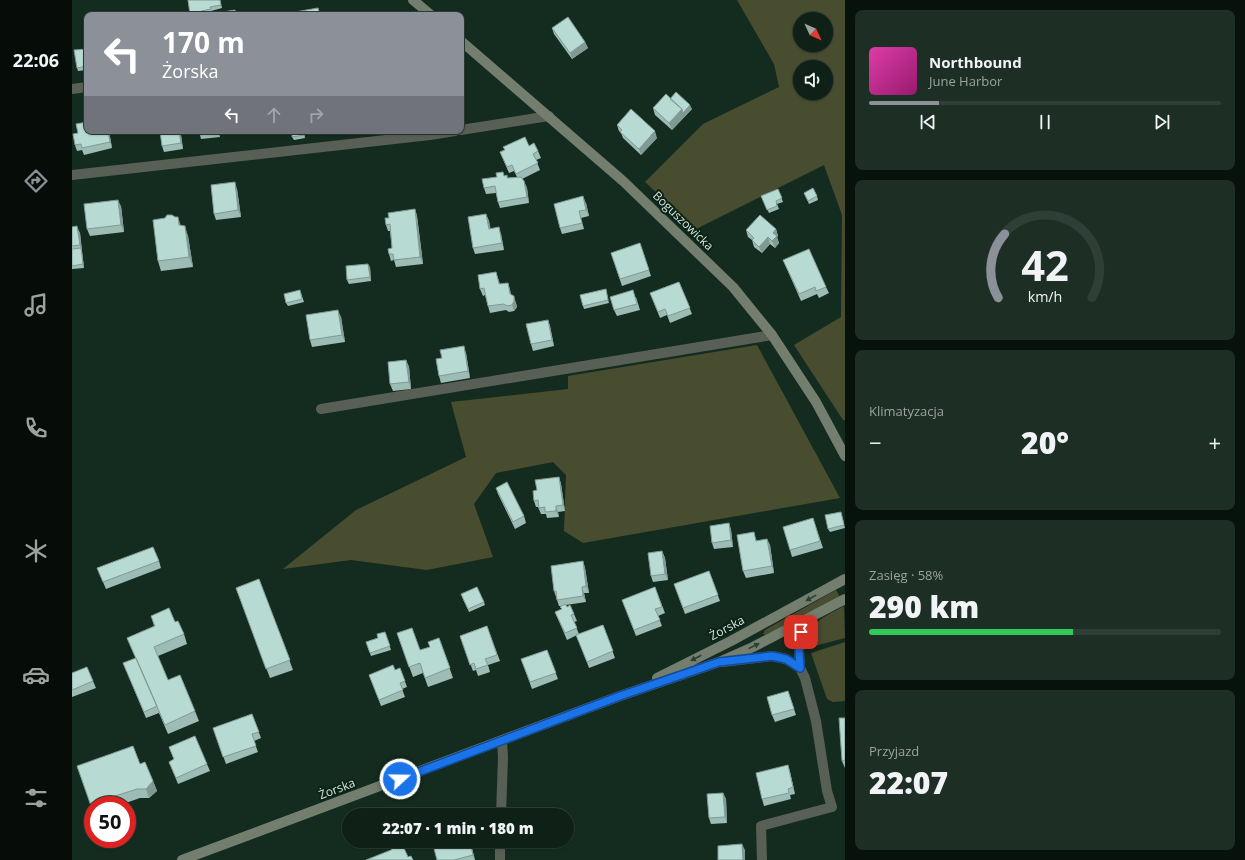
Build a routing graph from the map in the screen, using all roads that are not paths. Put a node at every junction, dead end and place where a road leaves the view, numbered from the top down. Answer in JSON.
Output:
{"nodes":[{"id":1,"x":413,"y":0,"type":"edge"},
{"id":2,"x":427,"y":12,"type":"edge"},
{"id":3,"x":464,"y":44,"type":"edge"},
{"id":4,"x":84,"y":87,"type":"edge"},
{"id":5,"x":72,"y":89,"type":"edge"},
{"id":6,"x":549,"y":116,"type":"junction"},
{"id":7,"x":464,"y":130,"type":"edge"},
{"id":8,"x":436,"y":134,"type":"edge"},
{"id":9,"x":72,"y":175,"type":"edge"},
{"id":10,"x":772,"y":335,"type":"junction"},
{"id":11,"x":321,"y":409,"type":"dead end"},
{"id":12,"x":845,"y":456,"type":"edge"},
{"id":13,"x":845,"y":579,"type":"edge"},
{"id":14,"x":845,"y":599,"type":"edge"},
{"id":15,"x":802,"y":621,"type":"junction"},
{"id":16,"x":719,"y":662,"type":"junction"},
{"id":17,"x":800,"y":668,"type":"junction"},
{"id":18,"x":620,"y":696,"type":"junction"},
{"id":19,"x":502,"y":741,"type":"junction"},
{"id":20,"x":501,"y":808,"type":"edge"},
{"id":21,"x":500,"y":848,"type":"edge"},
{"id":22,"x":182,"y":860,"type":"edge"},
{"id":23,"x":500,"y":860,"type":"edge"},
{"id":24,"x":762,"y":860,"type":"edge"}],
"edges":[{"from":1,"to":2,"type":"main road"},
{"from":3,"to":6,"type":"main road","name":"Boguszowicka"},
{"from":4,"to":5,"type":"street"},
{"from":6,"to":7,"type":"street"},
{"from":6,"to":10,"type":"main road","name":"Boguszowicka"},
{"from":8,"to":9,"type":"street"},
{"from":10,"to":11,"type":"street"},
{"from":10,"to":12,"type":"main road","name":"Boguszowicka"},
{"from":13,"to":18,"type":"main road","name":"Żorska","one_way":true},
{"from":14,"to":15,"type":"main road","name":"Żorska"},
{"from":16,"to":15,"type":"main road","name":"Żorska","one_way":true},
{"from":15,"to":17,"type":"street"},
{"from":16,"to":17,"type":"street","name":"Żorska"},
{"from":16,"to":18,"type":"main road","name":"Żorska"},
{"from":17,"to":24,"type":"street"},
{"from":18,"to":19,"type":"main road","name":"Żorska"},
{"from":19,"to":20,"type":"street"},
{"from":19,"to":22,"type":"main road","name":"Żorska"},
{"from":21,"to":23,"type":"street"}]}
